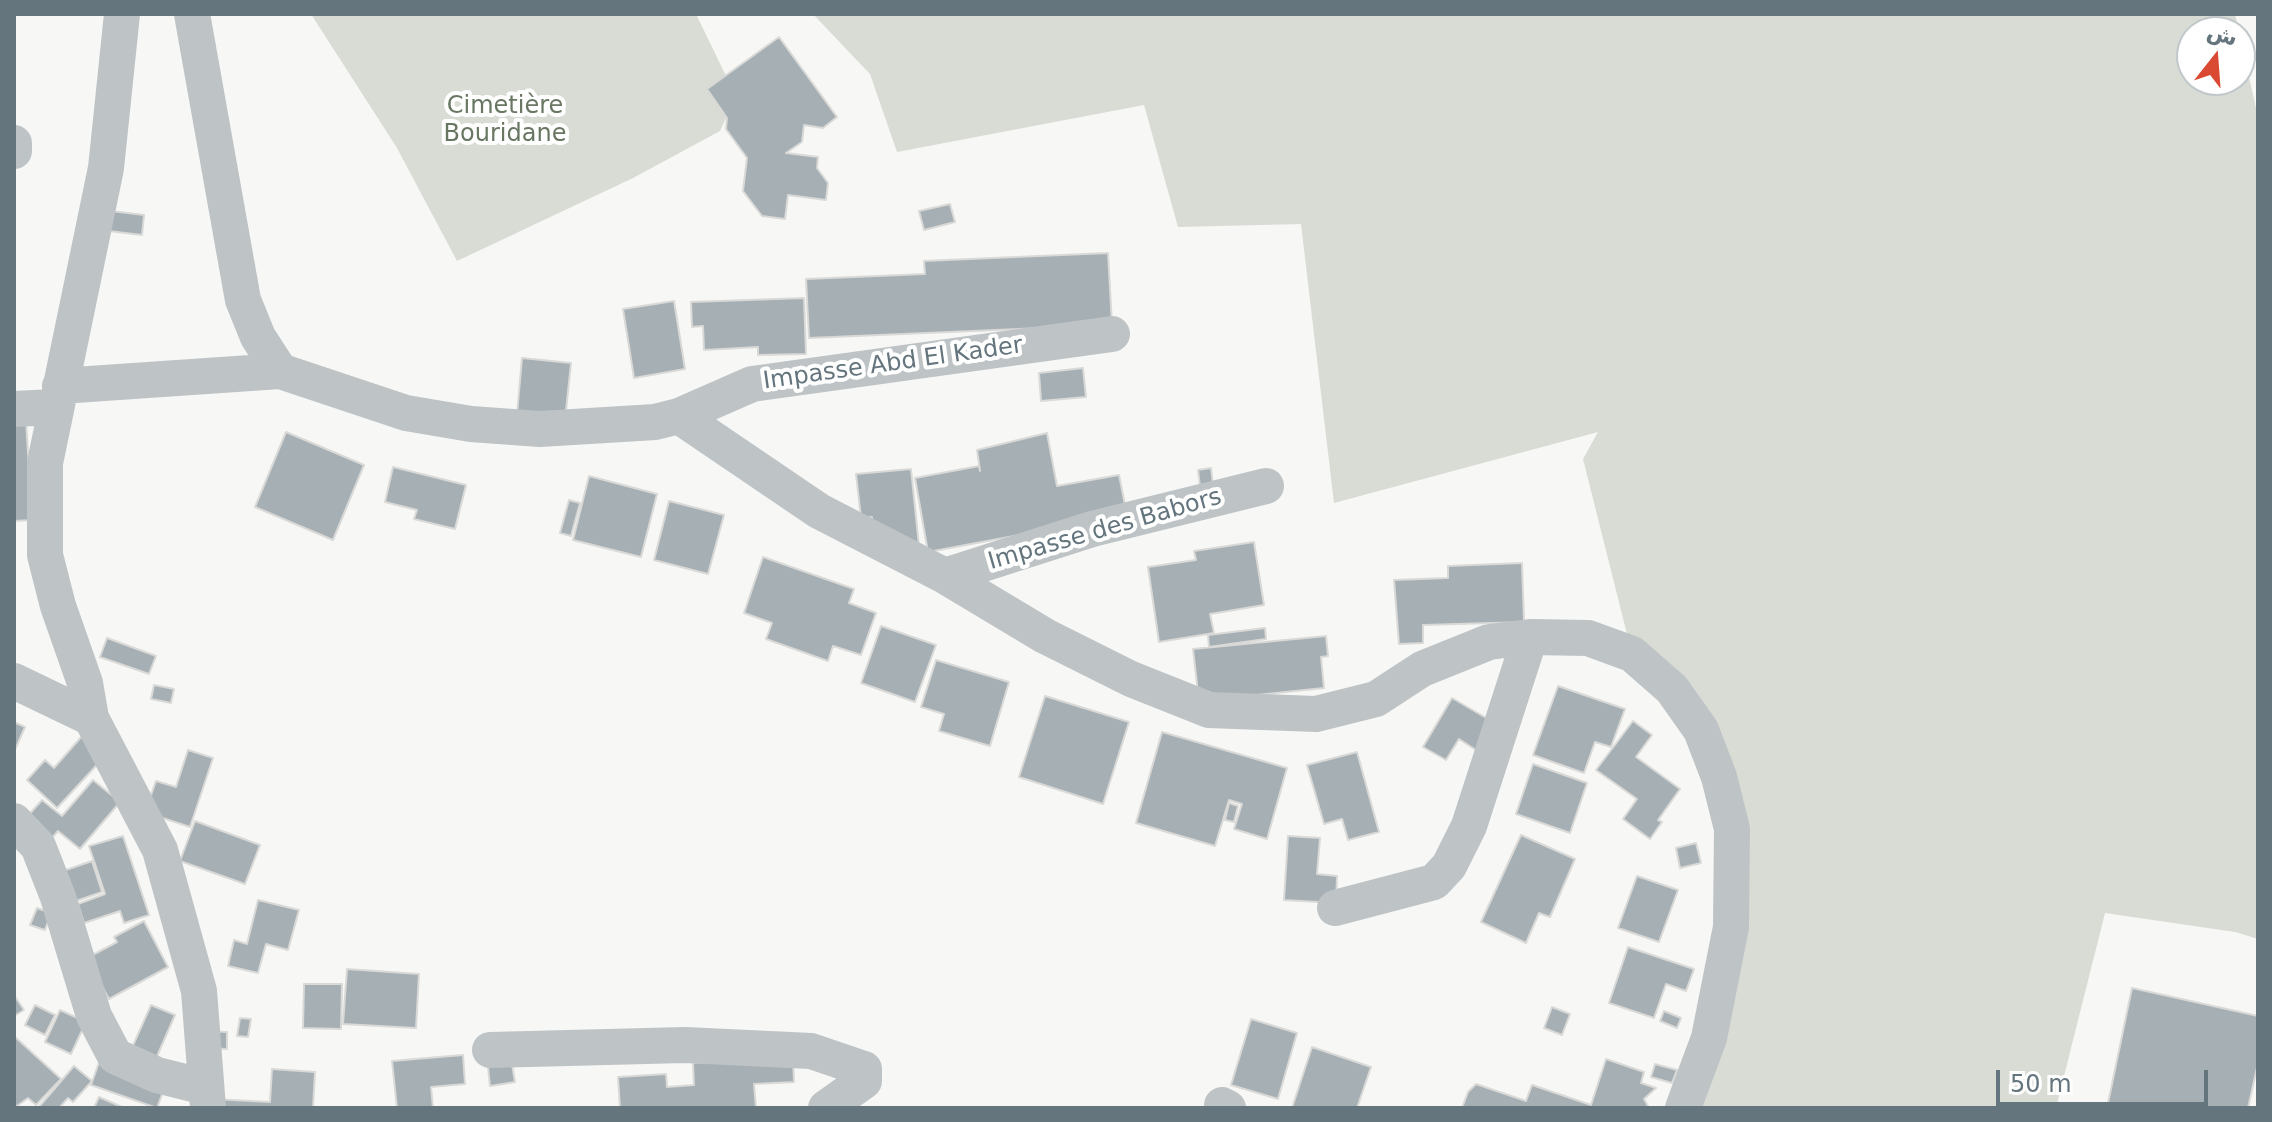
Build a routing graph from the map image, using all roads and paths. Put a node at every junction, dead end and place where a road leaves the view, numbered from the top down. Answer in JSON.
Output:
{"nodes":[{"id":1,"x":122,"y":14,"type":"edge"},
{"id":2,"x":192,"y":14,"type":"edge"},
{"id":3,"x":14,"y":143,"type":"edge"},
{"id":4,"x":14,"y":151,"type":"edge"},
{"id":5,"x":1112,"y":334,"type":"dead end"},
{"id":6,"x":280,"y":371,"type":"junction"},
{"id":7,"x":57,"y":397,"type":"junction"},
{"id":8,"x":14,"y":409,"type":"edge"},
{"id":9,"x":679,"y":416,"type":"junction"},
{"id":10,"x":1266,"y":486,"type":"dead end"},
{"id":11,"x":945,"y":576,"type":"junction"},
{"id":12,"x":1530,"y":637,"type":"junction"},
{"id":13,"x":14,"y":681,"type":"edge"},
{"id":14,"x":91,"y":718,"type":"junction"},
{"id":15,"x":14,"y":821,"type":"edge"},
{"id":16,"x":1335,"y":908,"type":"dead end"},
{"id":17,"x":490,"y":1050,"type":"dead end"},
{"id":18,"x":206,"y":1097,"type":"edge"},
{"id":19,"x":826,"y":1108,"type":"edge"},
{"id":20,"x":1683,"y":1108,"type":"edge"}],
"edges":[{"from":1,"to":7,"type":"street"},
{"from":2,"to":6,"type":"street"},
{"from":3,"to":4,"type":"street"},
{"from":5,"to":9,"type":"street","name":"Impasse Abd El Kader"},
{"from":6,"to":7,"type":"street"},
{"from":6,"to":9,"type":"street","name":"Impasse Abd El Kader"},
{"from":7,"to":8,"type":"street"},
{"from":7,"to":14,"type":"street"},
{"from":9,"to":11,"type":"street"},
{"from":10,"to":11,"type":"street","name":"Impasse des Babors"},
{"from":11,"to":12,"type":"street"},
{"from":12,"to":16,"type":"street"},
{"from":12,"to":20,"type":"street"},
{"from":13,"to":14,"type":"street"},
{"from":14,"to":18,"type":"street"},
{"from":15,"to":18,"type":"street"},
{"from":17,"to":19,"type":"street"}]}
